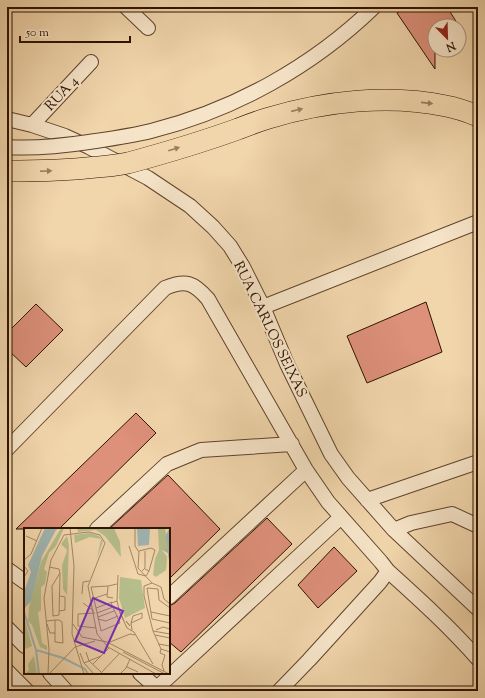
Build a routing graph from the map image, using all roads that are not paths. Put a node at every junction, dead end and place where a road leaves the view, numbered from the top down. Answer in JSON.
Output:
{"nodes":[{"id":1,"x":126,"y":7,"type":"edge"},
{"id":2,"x":374,"y":7,"type":"edge"},
{"id":3,"x":148,"y":28,"type":"dead end"},
{"id":4,"x":90,"y":62,"type":"dead end"},
{"id":5,"x":478,"y":116,"type":"edge"},
{"id":6,"x":7,"y":119,"type":"edge"},
{"id":7,"x":32,"y":125,"type":"junction"},
{"id":8,"x":7,"y":147,"type":"edge"},
{"id":9,"x":7,"y":171,"type":"edge"},
{"id":10,"x":478,"y":222,"type":"edge"},
{"id":11,"x":263,"y":307,"type":"junction"},
{"id":12,"x":292,"y":444,"type":"junction"},
{"id":13,"x":7,"y":450,"type":"edge"},
{"id":14,"x":478,"y":462,"type":"edge"},
{"id":15,"x":306,"y":470,"type":"junction"},
{"id":16,"x":367,"y":500,"type":"junction"},
{"id":17,"x":341,"y":517,"type":"junction"},
{"id":18,"x":478,"y":526,"type":"edge"},
{"id":19,"x":98,"y":528,"type":"edge"},
{"id":20,"x":394,"y":530,"type":"junction"},
{"id":21,"x":7,"y":569,"type":"edge"},
{"id":22,"x":388,"y":571,"type":"junction"},
{"id":23,"x":24,"y":581,"type":"edge"},
{"id":24,"x":170,"y":596,"type":"edge"},
{"id":25,"x":478,"y":609,"type":"edge"},
{"id":26,"x":7,"y":628,"type":"edge"},
{"id":27,"x":24,"y":645,"type":"edge"},
{"id":28,"x":478,"y":659,"type":"edge"},
{"id":29,"x":7,"y":671,"type":"edge"},
{"id":30,"x":51,"y":674,"type":"edge"},
{"id":31,"x":141,"y":674,"type":"edge"},
{"id":32,"x":159,"y":689,"type":"edge"},
{"id":33,"x":27,"y":691,"type":"edge"},
{"id":34,"x":66,"y":691,"type":"edge"},
{"id":35,"x":279,"y":691,"type":"edge"}],
"edges":[{"from":1,"to":3,"type":"street"},
{"from":2,"to":8,"type":"street","bridge":true},
{"from":4,"to":7,"type":"street","name":"RUA 4"},
{"from":9,"to":5,"type":"highway","one_way":true,"bridge":true},
{"from":6,"to":7,"type":"street","name":"RUA CARLOS SEIXAS"},
{"from":7,"to":11,"type":"street","name":"RUA CARLOS SEIXAS"},
{"from":10,"to":11,"type":"street"},
{"from":11,"to":16,"type":"street","name":"RUA CARLOS SEIXAS"},
{"from":12,"to":13,"type":"street"},
{"from":12,"to":15,"type":"street"},
{"from":12,"to":19,"type":"street"},
{"from":14,"to":16,"type":"street"},
{"from":15,"to":17,"type":"street"},
{"from":15,"to":24,"type":"street"},
{"from":16,"to":20,"type":"street","name":"RUA CARLOS SEIXAS"},
{"from":17,"to":22,"type":"street"},
{"from":17,"to":32,"type":"street"},
{"from":18,"to":20,"type":"street"},
{"from":20,"to":25,"type":"street","name":"RUA CARLOS SEIXAS"},
{"from":21,"to":23,"type":"street"},
{"from":22,"to":28,"type":"street"},
{"from":22,"to":35,"type":"street"},
{"from":26,"to":27,"type":"street"},
{"from":29,"to":33,"type":"street"},
{"from":30,"to":34,"type":"street"},
{"from":31,"to":32,"type":"street"}]}
